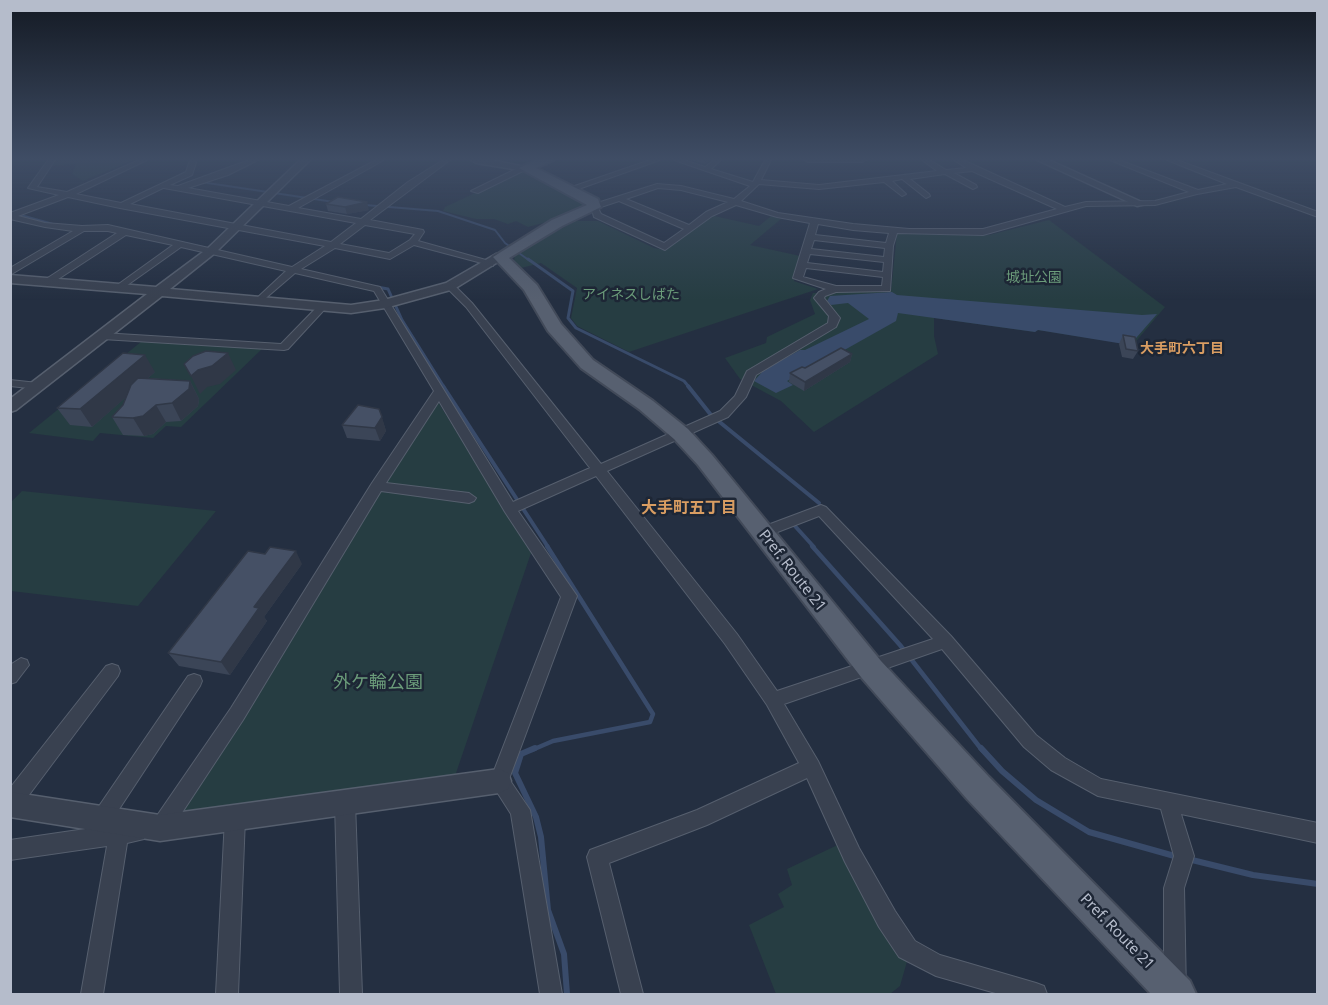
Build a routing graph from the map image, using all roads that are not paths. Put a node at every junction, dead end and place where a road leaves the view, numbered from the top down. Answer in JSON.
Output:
{"nodes":[{"id":1,"x":35,"y":207,"type":"edge"},
{"id":2,"x":125,"y":207,"type":"edge"},
{"id":3,"x":255,"y":207,"type":"edge"},
{"id":4,"x":286,"y":207,"type":"edge"},
{"id":5,"x":382,"y":207,"type":"edge"},
{"id":6,"x":594,"y":207,"type":"joint"},
{"id":7,"x":639,"y":207,"type":"edge"},
{"id":8,"x":724,"y":207,"type":"edge"},
{"id":9,"x":751,"y":207,"type":"edge"},
{"id":10,"x":1058,"y":207,"type":"edge"},
{"id":11,"x":1074,"y":207,"type":"edge"},
{"id":12,"x":1298,"y":207,"type":"edge"},
{"id":13,"x":292,"y":208,"type":"joint"},
{"id":14,"x":1063,"y":209,"type":"junction"},
{"id":15,"x":1315,"y":213,"type":"edge"},
{"id":16,"x":11,"y":216,"type":"edge"},
{"id":17,"x":795,"y":217,"type":"junction"},
{"id":18,"x":364,"y":220,"type":"junction"},
{"id":19,"x":815,"y":221,"type":"junction"},
{"id":20,"x":853,"y":227,"type":"junction"},
{"id":21,"x":236,"y":228,"type":"junction"},
{"id":22,"x":690,"y":228,"type":"junction"},
{"id":23,"x":82,"y":229,"type":"junction"},
{"id":24,"x":894,"y":231,"type":"junction"},
{"id":25,"x":124,"y":232,"type":"junction"},
{"id":26,"x":810,"y":237,"type":"junction"},
{"id":27,"x":413,"y":242,"type":"junction"},
{"id":28,"x":180,"y":244,"type":"junction"},
{"id":29,"x":332,"y":246,"type":"junction"},
{"id":30,"x":890,"y":246,"type":"junction"},
{"id":31,"x":211,"y":251,"type":"junction"},
{"id":32,"x":807,"y":251,"type":"junction"},
{"id":33,"x":888,"y":260,"type":"junction"},
{"id":34,"x":495,"y":261,"type":"junction"},
{"id":35,"x":803,"y":265,"type":"junction"},
{"id":36,"x":292,"y":271,"type":"junction"},
{"id":37,"x":10,"y":272,"type":"edge"},
{"id":38,"x":888,"y":275,"type":"junction"},
{"id":39,"x":10,"y":279,"type":"edge"},
{"id":40,"x":46,"y":282,"type":"junction"},
{"id":41,"x":450,"y":286,"type":"junction"},
{"id":42,"x":119,"y":288,"type":"junction"},
{"id":43,"x":835,"y":289,"type":"junction"},
{"id":44,"x":160,"y":291,"type":"junction"},
{"id":45,"x":260,"y":300,"type":"junction"},
{"id":46,"x":385,"y":304,"type":"junction"},
{"id":47,"x":321,"y":308,"type":"junction"},
{"id":48,"x":102,"y":336,"type":"junction"},
{"id":49,"x":10,"y":383,"type":"edge"},
{"id":50,"x":38,"y":386,"type":"junction"},
{"id":51,"x":439,"y":392,"type":"junction"},
{"id":52,"x":10,"y":407,"type":"edge"},
{"id":53,"x":681,"y":434,"type":"junction"},
{"id":54,"x":598,"y":470,"type":"junction"},
{"id":55,"x":376,"y":486,"type":"junction"},
{"id":56,"x":469,"y":498,"type":"dead end"},
{"id":57,"x":510,"y":509,"type":"junction"},
{"id":58,"x":762,"y":533,"type":"junction"},
{"id":59,"x":945,"y":641,"type":"junction"},
{"id":60,"x":871,"y":669,"type":"junction"},
{"id":61,"x":112,"y":671,"type":"dead end"},
{"id":62,"x":194,"y":681,"type":"dead end"},
{"id":63,"x":773,"y":700,"type":"junction"},
{"id":64,"x":811,"y":767,"type":"junction"},
{"id":65,"x":499,"y":781,"type":"junction"},
{"id":66,"x":1168,"y":802,"type":"junction"},
{"id":67,"x":345,"y":803,"type":"junction"},
{"id":68,"x":10,"y":804,"type":"edge"},
{"id":69,"x":235,"y":818,"type":"junction"},
{"id":70,"x":110,"y":827,"type":"junction"},
{"id":71,"x":160,"y":828,"type":"junction"},
{"id":72,"x":1317,"y":833,"type":"edge"},
{"id":73,"x":10,"y":850,"type":"edge"},
{"id":74,"x":92,"y":994,"type":"edge"},
{"id":75,"x":227,"y":994,"type":"edge"},
{"id":76,"x":351,"y":994,"type":"edge"},
{"id":77,"x":551,"y":994,"type":"edge"},
{"id":78,"x":632,"y":994,"type":"edge"},
{"id":79,"x":1036,"y":994,"type":"edge"},
{"id":80,"x":1176,"y":994,"type":"edge"}],
"edges":[{"from":1,"to":16,"type":"street"},
{"from":2,"to":21,"type":"street"},
{"from":3,"to":21,"type":"street"},
{"from":4,"to":13,"type":"street"},
{"from":5,"to":18,"type":"street"},
{"from":6,"to":22,"type":"street"},
{"from":6,"to":34,"type":"main road"},
{"from":7,"to":22,"type":"street"},
{"from":8,"to":22,"type":"street"},
{"from":9,"to":17,"type":"street"},
{"from":10,"to":14,"type":"street"},
{"from":11,"to":14,"type":"street"},
{"from":12,"to":15,"type":"street"},
{"from":13,"to":18,"type":"street"},
{"from":14,"to":24,"type":"street"},
{"from":16,"to":23,"type":"street"},
{"from":17,"to":19,"type":"street"},
{"from":17,"to":20,"type":"street"},
{"from":18,"to":27,"type":"street"},
{"from":18,"to":29,"type":"street"},
{"from":19,"to":20,"type":"street"},
{"from":19,"to":26,"type":"street"},
{"from":20,"to":24,"type":"street"},
{"from":21,"to":29,"type":"street"},
{"from":21,"to":31,"type":"street"},
{"from":23,"to":25,"type":"street"},
{"from":23,"to":37,"type":"street"},
{"from":24,"to":30,"type":"street"},
{"from":25,"to":28,"type":"street"},
{"from":25,"to":40,"type":"street"},
{"from":26,"to":30,"type":"street"},
{"from":26,"to":32,"type":"street"},
{"from":27,"to":29,"type":"street"},
{"from":27,"to":34,"type":"street"},
{"from":28,"to":31,"type":"street"},
{"from":28,"to":42,"type":"street"},
{"from":29,"to":36,"type":"street"},
{"from":30,"to":33,"type":"street"},
{"from":31,"to":36,"type":"street"},
{"from":31,"to":44,"type":"street"},
{"from":32,"to":33,"type":"street"},
{"from":32,"to":35,"type":"street"},
{"from":33,"to":38,"type":"street"},
{"from":34,"to":41,"type":"street"},
{"from":34,"to":53,"type":"main road","name":"Pref. Route 21"},
{"from":35,"to":38,"type":"street"},
{"from":35,"to":43,"type":"street"},
{"from":36,"to":45,"type":"street"},
{"from":36,"to":46,"type":"street"},
{"from":38,"to":43,"type":"street"},
{"from":39,"to":40,"type":"street"},
{"from":40,"to":42,"type":"street"},
{"from":41,"to":46,"type":"street"},
{"from":41,"to":54,"type":"street"},
{"from":42,"to":44,"type":"street"},
{"from":43,"to":53,"type":"street"},
{"from":44,"to":45,"type":"street"},
{"from":44,"to":48,"type":"street"},
{"from":45,"to":47,"type":"street"},
{"from":46,"to":47,"type":"street"},
{"from":46,"to":51,"type":"street"},
{"from":47,"to":48,"type":"street"},
{"from":48,"to":50,"type":"street"},
{"from":49,"to":50,"type":"street"},
{"from":50,"to":52,"type":"street"},
{"from":51,"to":55,"type":"street"},
{"from":51,"to":57,"type":"street"},
{"from":53,"to":54,"type":"street"},
{"from":53,"to":58,"type":"main road","name":"Pref. Route 21"},
{"from":54,"to":57,"type":"street"},
{"from":54,"to":63,"type":"street"},
{"from":55,"to":56,"type":"street"},
{"from":55,"to":71,"type":"street"},
{"from":57,"to":65,"type":"street"},
{"from":58,"to":59,"type":"street"},
{"from":58,"to":60,"type":"main road","name":"Pref. Route 21"},
{"from":59,"to":60,"type":"street"},
{"from":59,"to":66,"type":"street"},
{"from":60,"to":63,"type":"street"},
{"from":60,"to":80,"type":"main road","name":"Pref. Route 21"},
{"from":61,"to":68,"type":"street"},
{"from":62,"to":70,"type":"street"},
{"from":63,"to":64,"type":"street"},
{"from":64,"to":78,"type":"street"},
{"from":64,"to":79,"type":"street"},
{"from":65,"to":67,"type":"street"},
{"from":65,"to":77,"type":"street"},
{"from":66,"to":72,"type":"street"},
{"from":66,"to":80,"type":"street"},
{"from":67,"to":69,"type":"street"},
{"from":67,"to":76,"type":"street"},
{"from":68,"to":70,"type":"street"},
{"from":69,"to":71,"type":"street"},
{"from":69,"to":75,"type":"street"},
{"from":70,"to":71,"type":"street"},
{"from":70,"to":73,"type":"street"},
{"from":70,"to":74,"type":"street"}]}
